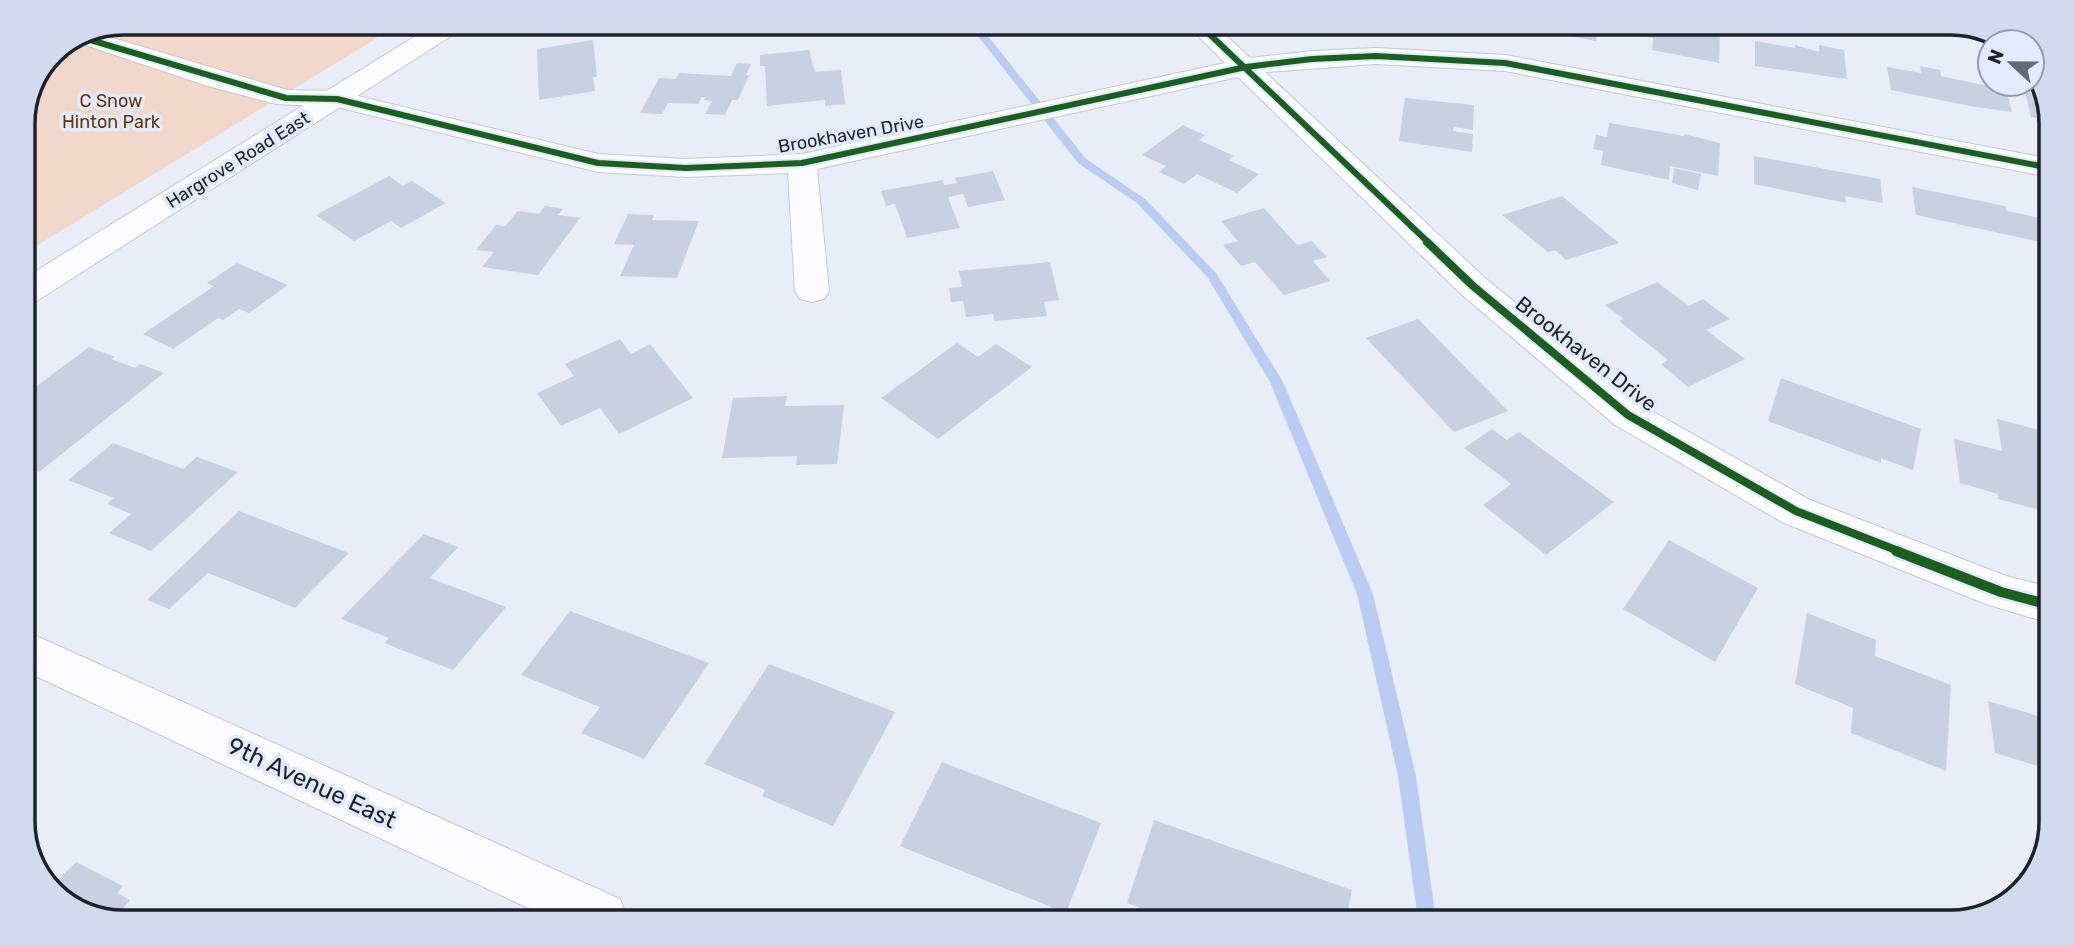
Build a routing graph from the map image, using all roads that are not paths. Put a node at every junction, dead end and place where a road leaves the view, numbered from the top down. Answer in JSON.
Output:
{"nodes":[{"id":1,"x":436,"y":35,"type":"edge"},
{"id":2,"x":1211,"y":35,"type":"edge"},
{"id":3,"x":94,"y":40,"type":"edge"},
{"id":4,"x":92,"y":41,"type":"edge"},
{"id":5,"x":1246,"y":67,"type":"junction"},
{"id":6,"x":337,"y":99,"type":"junction"},
{"id":7,"x":802,"y":163,"type":"junction"},
{"id":8,"x":2039,"y":167,"type":"edge"},
{"id":9,"x":35,"y":287,"type":"edge"},
{"id":10,"x":812,"y":291,"type":"dead end"},
{"id":11,"x":2039,"y":602,"type":"edge"},
{"id":12,"x":35,"y":655,"type":"edge"},
{"id":13,"x":587,"y":910,"type":"edge"}],
"edges":[{"from":1,"to":6,"type":"street","name":"Hargrove Road East"},
{"from":2,"to":5,"type":"street","name":"Brookhaven Drive"},
{"from":3,"to":6,"type":"street"},
{"from":4,"to":6,"type":"street"},
{"from":5,"to":7,"type":"street","name":"Brookhaven Drive"},
{"from":5,"to":8,"type":"street","name":"Brookhaven Drive"},
{"from":5,"to":11,"type":"street","name":"Brookhaven Drive"},
{"from":6,"to":7,"type":"street","name":"Brookhaven Drive"},
{"from":6,"to":9,"type":"street","name":"Hargrove Road East"},
{"from":7,"to":10,"type":"street"},
{"from":12,"to":13,"type":"street","name":"9th Avenue East"}]}
